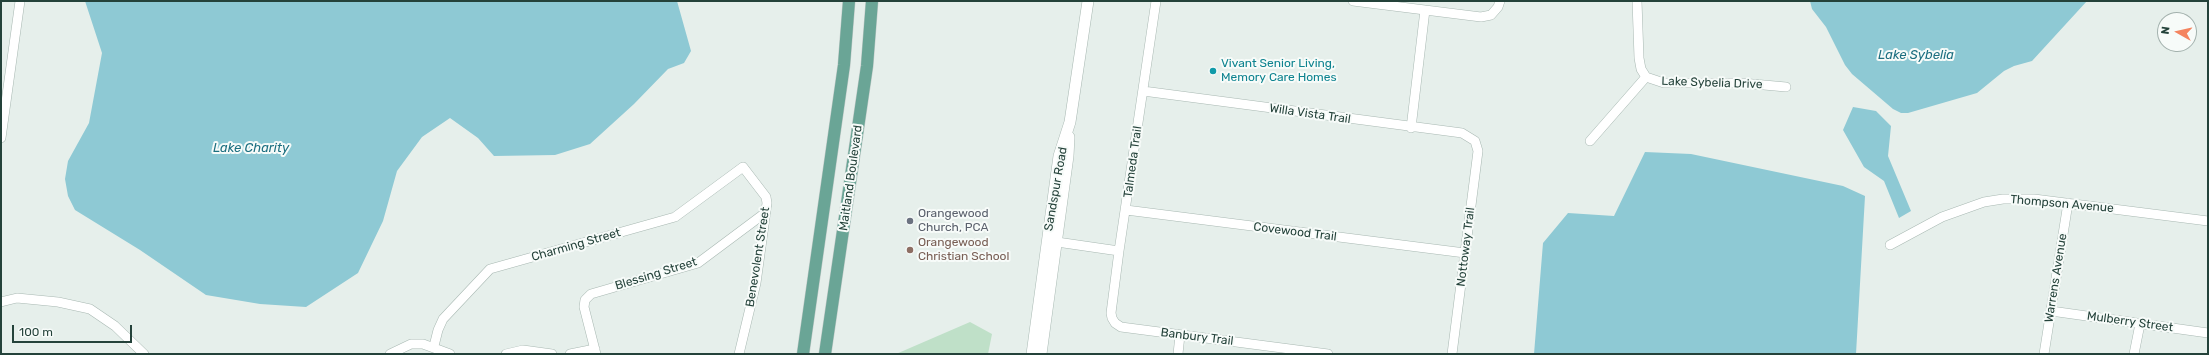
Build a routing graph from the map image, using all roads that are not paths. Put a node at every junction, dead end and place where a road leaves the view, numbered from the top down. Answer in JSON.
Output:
{"nodes":[{"id":1,"x":20,"y":1,"type":"edge"},
{"id":2,"x":849,"y":1,"type":"edge"},
{"id":3,"x":872,"y":1,"type":"edge"},
{"id":4,"x":1088,"y":1,"type":"edge"},
{"id":5,"x":1156,"y":1,"type":"edge"},
{"id":6,"x":1353,"y":1,"type":"edge"},
{"id":7,"x":1500,"y":1,"type":"edge"},
{"id":8,"x":1637,"y":1,"type":"edge"},
{"id":9,"x":1425,"y":10,"type":"junction"},
{"id":10,"x":1646,"y":77,"type":"junction"},
{"id":11,"x":1786,"y":87,"type":"dead end"},
{"id":12,"x":1143,"y":91,"type":"junction"},
{"id":13,"x":1411,"y":128,"type":"junction"},
{"id":14,"x":1,"y":138,"type":"edge"},
{"id":15,"x":1474,"y":141,"type":"joint"},
{"id":16,"x":1590,"y":141,"type":"dead end"},
{"id":17,"x":743,"y":167,"type":"joint"},
{"id":18,"x":2068,"y":203,"type":"junction"},
{"id":19,"x":1126,"y":210,"type":"junction"},
{"id":20,"x":766,"y":213,"type":"junction"},
{"id":21,"x":2208,"y":221,"type":"edge"},
{"id":22,"x":1052,"y":242,"type":"junction"},
{"id":23,"x":1890,"y":245,"type":"dead end"},
{"id":24,"x":1119,"y":251,"type":"junction"},
{"id":25,"x":1465,"y":254,"type":"junction"},
{"id":26,"x":1,"y":302,"type":"edge"},
{"id":27,"x":2051,"y":310,"type":"junction"},
{"id":28,"x":1115,"y":323,"type":"joint"},
{"id":29,"x":2140,"y":324,"type":"junction"},
{"id":30,"x":2208,"y":333,"type":"edge"},
{"id":31,"x":1180,"y":335,"type":"junction"},
{"id":32,"x":434,"y":346,"type":"junction"},
{"id":33,"x":595,"y":352,"type":"edge"},
{"id":34,"x":144,"y":354,"type":"edge"},
{"id":35,"x":390,"y":354,"type":"edge"},
{"id":36,"x":450,"y":354,"type":"edge"},
{"id":37,"x":506,"y":354,"type":"edge"},
{"id":38,"x":552,"y":354,"type":"edge"},
{"id":39,"x":570,"y":354,"type":"edge"},
{"id":40,"x":574,"y":354,"type":"edge"},
{"id":41,"x":739,"y":354,"type":"edge"},
{"id":42,"x":804,"y":354,"type":"edge"},
{"id":43,"x":826,"y":354,"type":"edge"},
{"id":44,"x":1032,"y":354,"type":"edge"},
{"id":45,"x":1041,"y":354,"type":"edge"},
{"id":46,"x":1178,"y":354,"type":"edge"},
{"id":47,"x":1328,"y":354,"type":"edge"},
{"id":48,"x":1452,"y":354,"type":"edge"},
{"id":49,"x":2044,"y":354,"type":"edge"},
{"id":50,"x":2134,"y":354,"type":"edge"}],
"edges":[{"from":1,"to":14,"type":"street"},
{"from":2,"to":42,"type":"main road","name":"Maitland Boulevard"},
{"from":3,"to":43,"type":"main road","name":"Maitland Boulevard"},
{"from":4,"to":22,"type":"street","name":"Sandspur Road"},
{"from":5,"to":12,"type":"street","name":"Talmeda Trail"},
{"from":6,"to":9,"type":"street"},
{"from":7,"to":9,"type":"street"},
{"from":8,"to":10,"type":"street","name":"Lake Sybelia Drive"},
{"from":9,"to":13,"type":"street"},
{"from":10,"to":11,"type":"street","name":"Lake Sybelia Drive"},
{"from":10,"to":16,"type":"street"},
{"from":12,"to":13,"type":"street","name":"Willa Vista Trail"},
{"from":12,"to":19,"type":"street","name":"Talmeda Trail"},
{"from":13,"to":15,"type":"street","name":"Willa Vista Trail"},
{"from":15,"to":25,"type":"street","name":"Nottoway Trail"},
{"from":17,"to":20,"type":"street","name":"Benevolent Street"},
{"from":17,"to":32,"type":"street","name":"Charming Street"},
{"from":18,"to":21,"type":"street","name":"Thompson Avenue"},
{"from":18,"to":23,"type":"street","name":"Thompson Avenue"},
{"from":18,"to":27,"type":"street","name":"Warrens Avenue"},
{"from":19,"to":24,"type":"street","name":"Talmeda Trail"},
{"from":19,"to":25,"type":"street","name":"Covewood Trail"},
{"from":20,"to":33,"type":"street","name":"Blessing Street"},
{"from":20,"to":41,"type":"street","name":"Benevolent Street"},
{"from":22,"to":24,"type":"street"},
{"from":22,"to":44,"type":"street","name":"Sandspur Road"},
{"from":22,"to":45,"type":"street"},
{"from":24,"to":28,"type":"street","name":"Talmeda Trail"},
{"from":25,"to":48,"type":"street","name":"Nottoway Trail"},
{"from":26,"to":34,"type":"street"},
{"from":27,"to":29,"type":"street","name":"Mulberry Street"},
{"from":27,"to":49,"type":"street","name":"Warrens Avenue"},
{"from":28,"to":31,"type":"street","name":"Banbury Trail"},
{"from":29,"to":30,"type":"street","name":"Mulberry Street"},
{"from":29,"to":50,"type":"street"},
{"from":31,"to":46,"type":"street"},
{"from":31,"to":47,"type":"street","name":"Banbury Trail"},
{"from":32,"to":35,"type":"street"},
{"from":32,"to":36,"type":"street"},
{"from":33,"to":40,"type":"street"},
{"from":37,"to":38,"type":"street"},
{"from":39,"to":40,"type":"street"}]}
